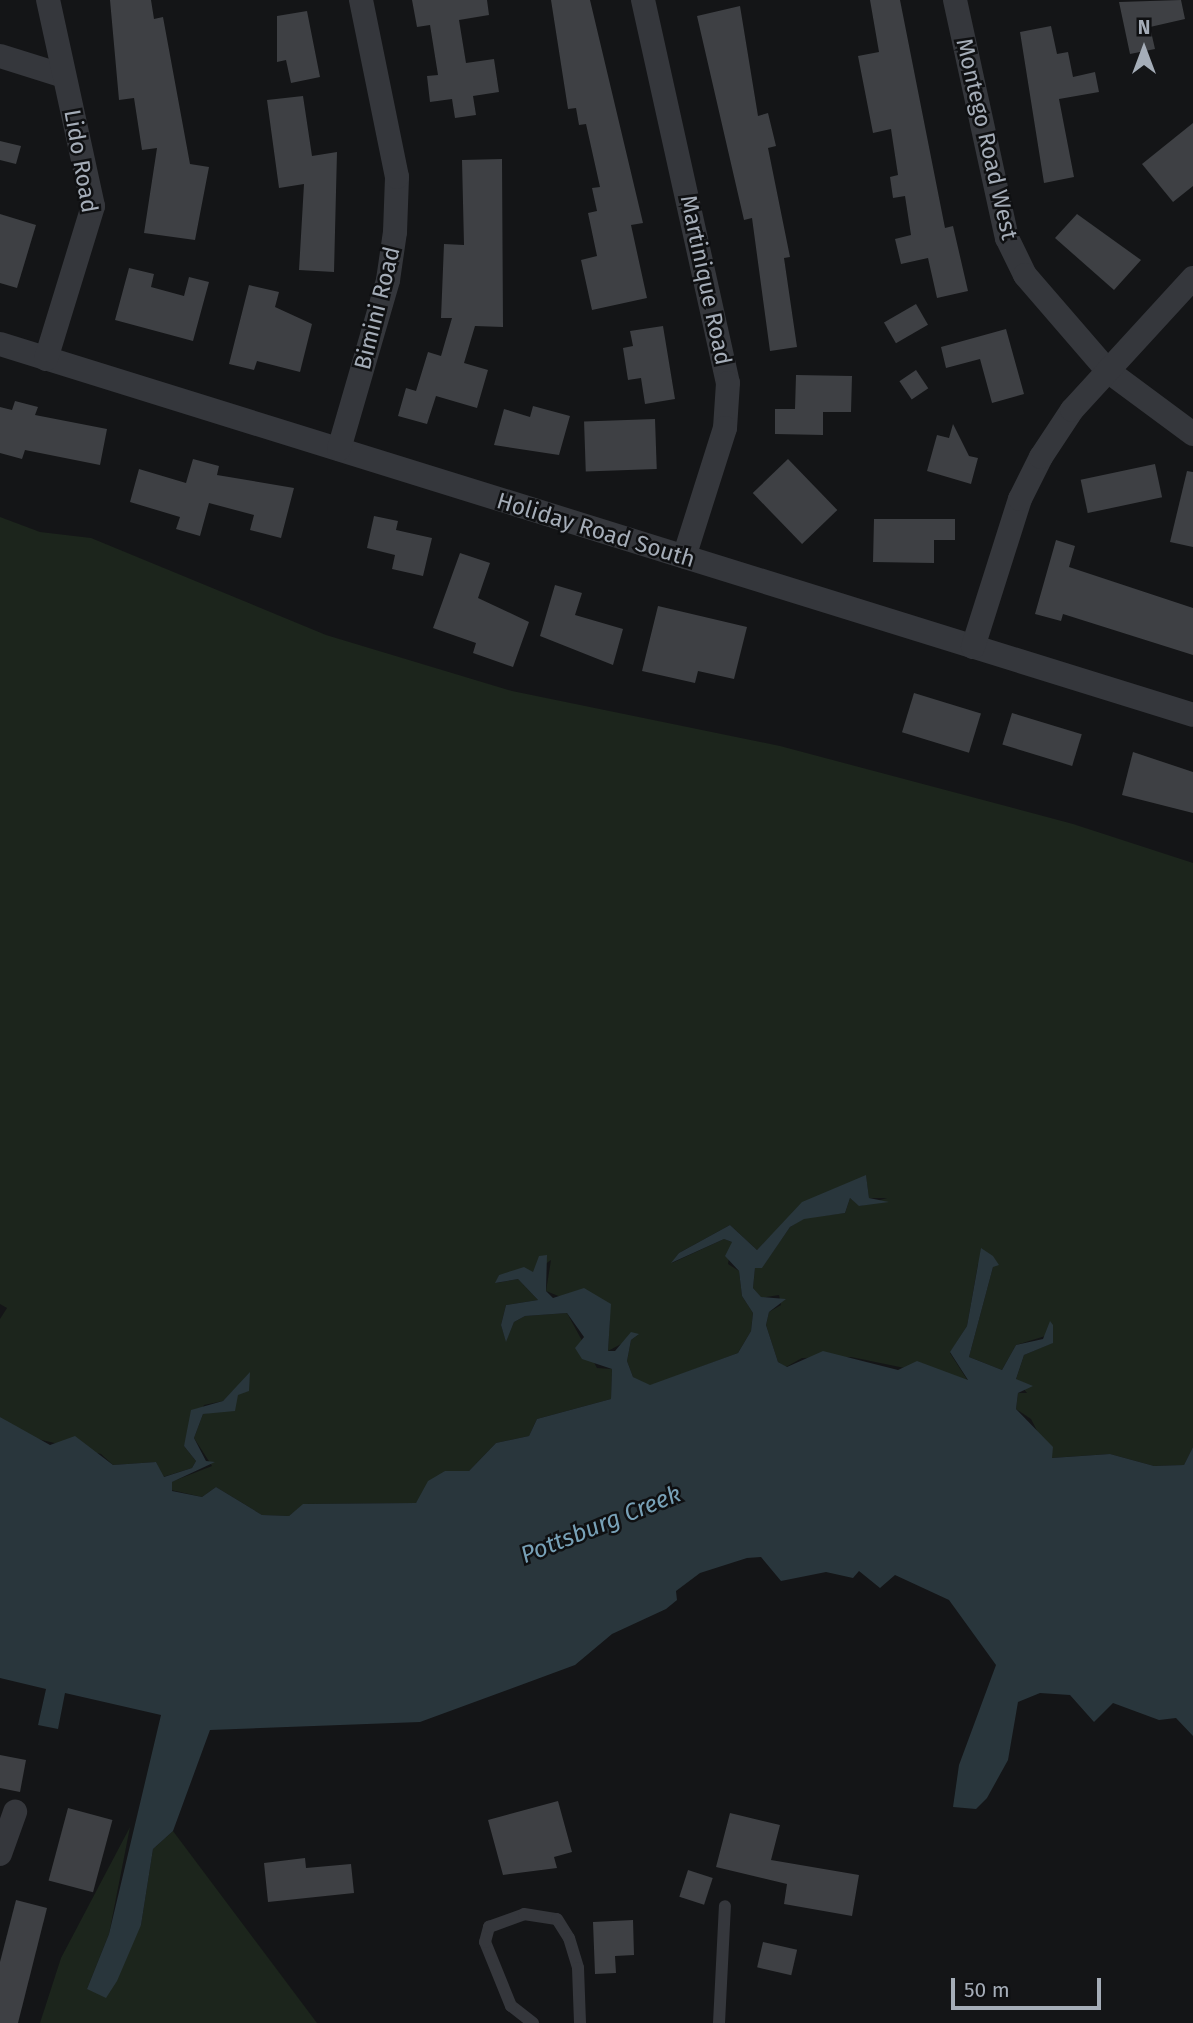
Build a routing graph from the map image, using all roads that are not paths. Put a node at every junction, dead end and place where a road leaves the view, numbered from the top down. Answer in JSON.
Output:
{"nodes":[{"id":1,"x":48,"y":0,"type":"edge"},
{"id":2,"x":361,"y":0,"type":"edge"},
{"id":3,"x":643,"y":0,"type":"edge"},
{"id":4,"x":955,"y":0,"type":"edge"},
{"id":5,"x":0,"y":55,"type":"edge"},
{"id":6,"x":64,"y":76,"type":"junction"},
{"id":7,"x":1193,"y":278,"type":"edge"},
{"id":8,"x":0,"y":344,"type":"edge"},
{"id":9,"x":46,"y":359,"type":"junction"},
{"id":10,"x":1108,"y":371,"type":"junction"},
{"id":11,"x":1193,"y":434,"type":"edge"},
{"id":12,"x":339,"y":449,"type":"junction"},
{"id":13,"x":684,"y":557,"type":"junction"},
{"id":14,"x":973,"y":648,"type":"junction"},
{"id":15,"x":1193,"y":715,"type":"edge"},
{"id":16,"x":15,"y":1812,"type":"dead end"},
{"id":17,"x":0,"y":1854,"type":"edge"},
{"id":18,"x":725,"y":1906,"type":"dead end"},
{"id":19,"x":533,"y":2023,"type":"edge"},
{"id":20,"x":580,"y":2023,"type":"edge"},
{"id":21,"x":719,"y":2023,"type":"edge"}],
"edges":[{"from":1,"to":6,"type":"street","name":"Lido Road"},
{"from":2,"to":12,"type":"street","name":"Bimini Road"},
{"from":3,"to":13,"type":"street","name":"Martinique Road"},
{"from":4,"to":10,"type":"street","name":"Montego Road West"},
{"from":5,"to":6,"type":"street"},
{"from":6,"to":9,"type":"street","name":"Lido Road"},
{"from":7,"to":10,"type":"street"},
{"from":8,"to":9,"type":"street","name":"Holiday Road South"},
{"from":9,"to":12,"type":"street","name":"Holiday Road South"},
{"from":10,"to":11,"type":"street","name":"Montego Road West"},
{"from":10,"to":14,"type":"street"},
{"from":12,"to":13,"type":"street","name":"Holiday Road South"},
{"from":13,"to":14,"type":"street","name":"Holiday Road South"},
{"from":14,"to":15,"type":"street","name":"Holiday Road South"},
{"from":16,"to":17,"type":"street"},
{"from":18,"to":21,"type":"lane"},
{"from":19,"to":20,"type":"lane"}]}
